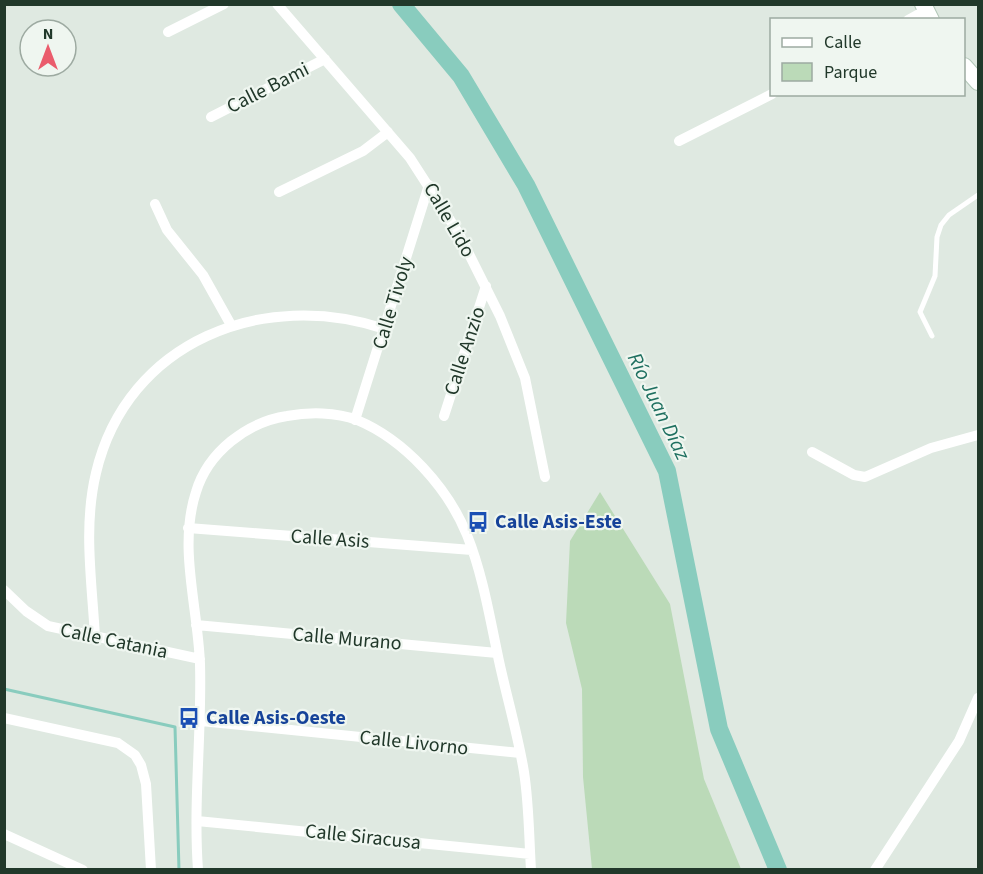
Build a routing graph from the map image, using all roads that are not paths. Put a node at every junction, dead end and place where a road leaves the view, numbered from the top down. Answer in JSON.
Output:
{"nodes":[{"id":1,"x":224,"y":4,"type":"edge"},
{"id":2,"x":277,"y":4,"type":"edge"},
{"id":3,"x":927,"y":11,"type":"edge"},
{"id":4,"x":912,"y":18,"type":"edge"},
{"id":5,"x":168,"y":32,"type":"dead end"},
{"id":6,"x":324,"y":59,"type":"junction"},
{"id":7,"x":965,"y":68,"type":"edge"},
{"id":8,"x":978,"y":81,"type":"edge"},
{"id":9,"x":770,"y":95,"type":"edge"},
{"id":10,"x":211,"y":117,"type":"dead end"},
{"id":11,"x":388,"y":132,"type":"junction"},
{"id":12,"x":678,"y":141,"type":"dead end"},
{"id":13,"x":429,"y":185,"type":"junction"},
{"id":14,"x":279,"y":192,"type":"dead end"},
{"id":15,"x":978,"y":195,"type":"edge"},
{"id":16,"x":155,"y":204,"type":"dead end"},
{"id":17,"x":486,"y":286,"type":"junction"},
{"id":18,"x":231,"y":325,"type":"junction"},
{"id":19,"x":385,"y":329,"type":"junction"},
{"id":20,"x":932,"y":336,"type":"dead end"},
{"id":21,"x":444,"y":416,"type":"dead end"},
{"id":22,"x":355,"y":420,"type":"junction"},
{"id":23,"x":978,"y":435,"type":"edge"},
{"id":24,"x":812,"y":452,"type":"dead end"},
{"id":25,"x":545,"y":477,"type":"dead end"},
{"id":26,"x":188,"y":528,"type":"junction"},
{"id":27,"x":472,"y":550,"type":"junction"},
{"id":28,"x":4,"y":591,"type":"edge"},
{"id":29,"x":196,"y":625,"type":"junction"},
{"id":30,"x":95,"y":637,"type":"junction"},
{"id":31,"x":497,"y":653,"type":"junction"},
{"id":32,"x":200,"y":659,"type":"junction"},
{"id":33,"x":978,"y":698,"type":"edge"},
{"id":34,"x":4,"y":718,"type":"edge"},
{"id":35,"x":201,"y":721,"type":"junction"},
{"id":36,"x":520,"y":753,"type":"junction"},
{"id":37,"x":196,"y":821,"type":"junction"},
{"id":38,"x":4,"y":834,"type":"edge"},
{"id":39,"x":530,"y":854,"type":"junction"},
{"id":40,"x":83,"y":870,"type":"edge"},
{"id":41,"x":151,"y":870,"type":"edge"},
{"id":42,"x":198,"y":870,"type":"edge"},
{"id":43,"x":531,"y":870,"type":"edge"},
{"id":44,"x":875,"y":870,"type":"edge"}],
"edges":[{"from":1,"to":5,"type":"street"},
{"from":2,"to":6,"type":"street","name":"Calle Lido"},
{"from":3,"to":4,"type":"street"},
{"from":6,"to":10,"type":"street","name":"Calle Bami"},
{"from":6,"to":11,"type":"street","name":"Calle Lido"},
{"from":7,"to":8,"type":"main road"},
{"from":9,"to":12,"type":"street"},
{"from":11,"to":13,"type":"street","name":"Calle Lido"},
{"from":11,"to":14,"type":"street"},
{"from":13,"to":17,"type":"street","name":"Calle Lido"},
{"from":13,"to":19,"type":"street","name":"Calle Tivoly"},
{"from":15,"to":20,"type":"lane"},
{"from":16,"to":18,"type":"street"},
{"from":17,"to":21,"type":"street","name":"Calle Anzio"},
{"from":17,"to":25,"type":"street","name":"Calle Lido"},
{"from":18,"to":19,"type":"street"},
{"from":18,"to":30,"type":"street"},
{"from":19,"to":22,"type":"street","name":"Calle Tivoly"},
{"from":22,"to":26,"type":"street"},
{"from":22,"to":27,"type":"street"},
{"from":23,"to":24,"type":"street"},
{"from":26,"to":27,"type":"street","name":"Calle Asis"},
{"from":26,"to":29,"type":"street"},
{"from":27,"to":31,"type":"street"},
{"from":28,"to":30,"type":"street","name":"Calle Catania"},
{"from":29,"to":31,"type":"street","name":"Calle Murano"},
{"from":29,"to":32,"type":"street"},
{"from":30,"to":32,"type":"street","name":"Calle Catania"},
{"from":31,"to":36,"type":"street"},
{"from":32,"to":35,"type":"street"},
{"from":33,"to":44,"type":"street"},
{"from":34,"to":41,"type":"street"},
{"from":35,"to":36,"type":"street","name":"Calle Livorno"},
{"from":35,"to":37,"type":"street"},
{"from":36,"to":39,"type":"street"},
{"from":37,"to":39,"type":"street","name":"Calle Siracusa"},
{"from":37,"to":42,"type":"street"},
{"from":38,"to":40,"type":"street"},
{"from":39,"to":43,"type":"street"}]}
